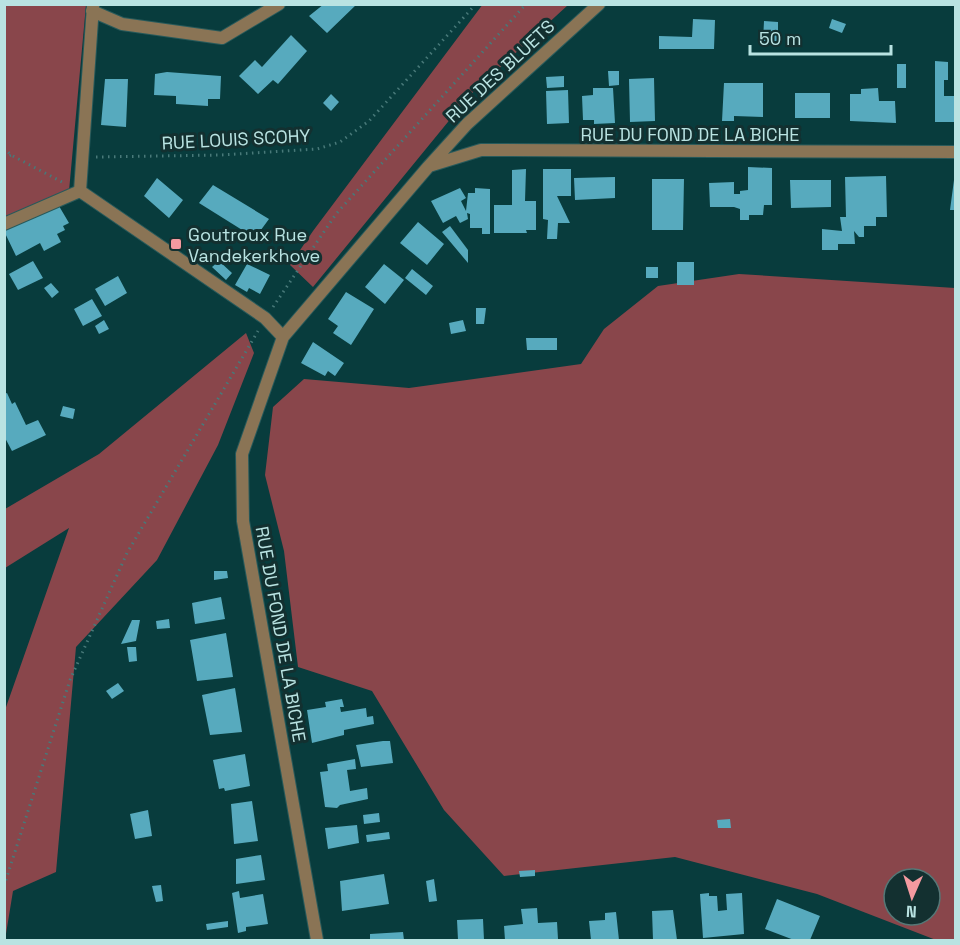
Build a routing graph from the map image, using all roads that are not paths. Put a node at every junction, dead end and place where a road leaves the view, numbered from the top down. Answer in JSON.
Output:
{"nodes":[{"id":1,"x":279,"y":4,"type":"edge"},
{"id":2,"x":599,"y":4,"type":"edge"},
{"id":3,"x":93,"y":8,"type":"edge"},
{"id":4,"x":956,"y":152,"type":"edge"},
{"id":5,"x":428,"y":167,"type":"junction"},
{"id":6,"x":80,"y":191,"type":"junction"},
{"id":7,"x":4,"y":224,"type":"edge"},
{"id":8,"x":283,"y":337,"type":"junction"},
{"id":9,"x":316,"y":940,"type":"edge"}],
"edges":[{"from":1,"to":3,"type":"street"},
{"from":2,"to":5,"type":"street","name":"RUE DES BLUETS"},
{"from":3,"to":6,"type":"street"},
{"from":4,"to":5,"type":"street","name":"RUE DU FOND DE LA BICHE"},
{"from":5,"to":8,"type":"street","name":"RUE DES BLUETS"},
{"from":6,"to":7,"type":"street"},
{"from":6,"to":8,"type":"street"},
{"from":8,"to":9,"type":"street","name":"RUE DU FOND DE LA BICHE"}]}
